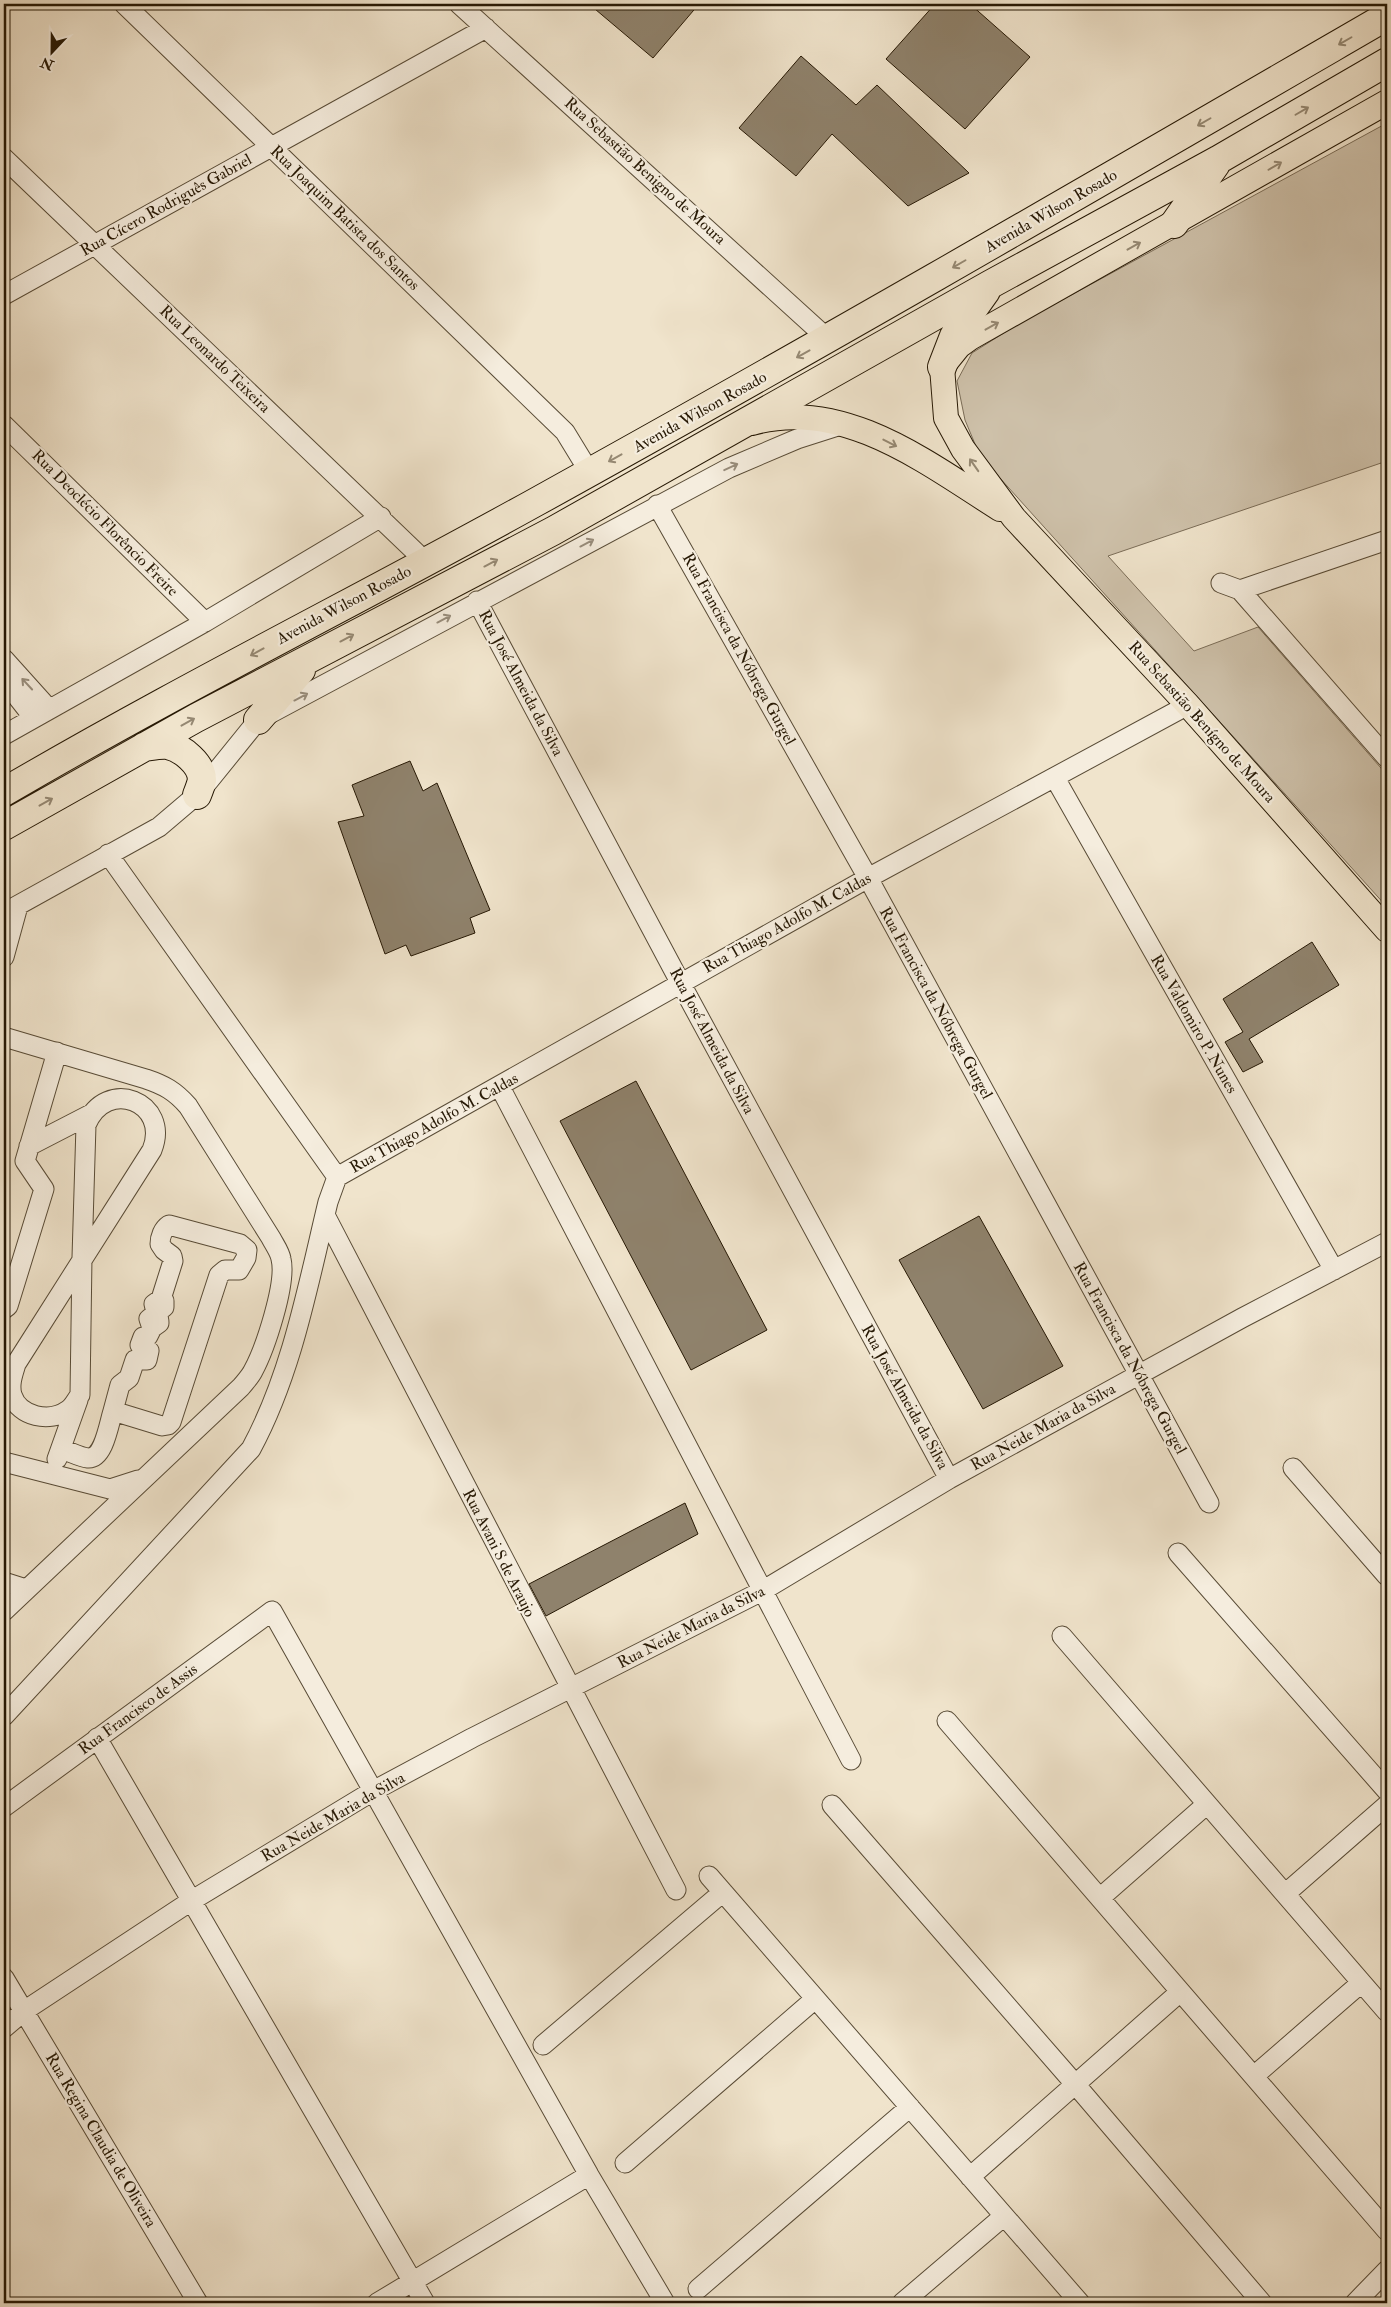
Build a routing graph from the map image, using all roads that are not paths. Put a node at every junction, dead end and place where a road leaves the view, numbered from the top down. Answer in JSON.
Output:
{"nodes":[{"id":1,"x":124,"y":4,"type":"edge"},
{"id":2,"x":459,"y":4,"type":"edge"},
{"id":3,"x":1387,"y":16,"type":"edge"},
{"id":4,"x":486,"y":28,"type":"junction"},
{"id":5,"x":1387,"y":62,"type":"edge"},
{"id":6,"x":1387,"y":102,"type":"edge"},
{"id":7,"x":272,"y":146,"type":"junction"},
{"id":8,"x":4,"y":158,"type":"edge"},
{"id":9,"x":1218,"y":160,"type":"junction"},
{"id":10,"x":1174,"y":224,"type":"junction"},
{"id":11,"x":95,"y":244,"type":"junction"},
{"id":12,"x":991,"y":284,"type":"junction"},
{"id":13,"x":4,"y":295,"type":"edge"},
{"id":14,"x":829,"y":340,"type":"junction"},
{"id":15,"x":942,"y":367,"type":"junction"},
{"id":16,"x":845,"y":424,"type":"junction"},
{"id":17,"x":4,"y":425,"type":"edge"},
{"id":18,"x":736,"y":428,"type":"junction"},
{"id":19,"x":590,"y":472,"type":"junction"},
{"id":20,"x":657,"y":505,"type":"junction"},
{"id":21,"x":381,"y":517,"type":"junction"},
{"id":22,"x":1014,"y":518,"type":"junction"},
{"id":23,"x":1387,"y":541,"type":"edge"},
{"id":24,"x":426,"y":562,"type":"junction"},
{"id":25,"x":1221,"y":583,"type":"dead end"},
{"id":26,"x":1240,"y":590,"type":"junction"},
{"id":27,"x":477,"y":601,"type":"junction"},
{"id":28,"x":205,"y":622,"type":"junction"},
{"id":29,"x":312,"y":656,"type":"junction"},
{"id":30,"x":4,"y":659,"type":"edge"},
{"id":31,"x":4,"y":680,"type":"edge"},
{"id":32,"x":1188,"y":705,"type":"junction"},
{"id":33,"x":41,"y":713,"type":"junction"},
{"id":34,"x":258,"y":720,"type":"junction"},
{"id":35,"x":4,"y":735,"type":"edge"},
{"id":36,"x":144,"y":747,"type":"junction"},
{"id":37,"x":1387,"y":758,"type":"edge"},
{"id":38,"x":1055,"y":778,"type":"junction"},
{"id":39,"x":4,"y":792,"type":"edge"},
{"id":40,"x":197,"y":795,"type":"junction"},
{"id":41,"x":4,"y":826,"type":"edge"},
{"id":42,"x":108,"y":854,"type":"junction"},
{"id":43,"x":868,"y":878,"type":"junction"},
{"id":44,"x":11,"y":909,"type":"edge"},
{"id":45,"x":1387,"y":930,"type":"edge"},
{"id":46,"x":4,"y":957,"type":"edge"},
{"id":47,"x":680,"y":982,"type":"junction"},
{"id":48,"x":4,"y":1037,"type":"edge"},
{"id":49,"x":57,"y":1052,"type":"junction"},
{"id":50,"x":500,"y":1087,"type":"junction"},
{"id":51,"x":90,"y":1114,"type":"junction"},
{"id":52,"x":29,"y":1146,"type":"junction"},
{"id":53,"x":337,"y":1177,"type":"junction"},
{"id":54,"x":325,"y":1215,"type":"junction"},
{"id":55,"x":1387,"y":1242,"type":"edge"},
{"id":56,"x":82,"y":1257,"type":"junction"},
{"id":57,"x":1334,"y":1270,"type":"junction"},
{"id":58,"x":4,"y":1309,"type":"edge"},
{"id":59,"x":1140,"y":1374,"type":"junction"},
{"id":60,"x":80,"y":1395,"type":"junction"},
{"id":61,"x":113,"y":1410,"type":"junction"},
{"id":62,"x":61,"y":1449,"type":"junction"},
{"id":63,"x":4,"y":1462,"type":"edge"},
{"id":64,"x":1293,"y":1468,"type":"dead end"},
{"id":65,"x":51,"y":1474,"type":"junction"},
{"id":66,"x":144,"y":1478,"type":"junction"},
{"id":67,"x":949,"y":1479,"type":"junction"},
{"id":68,"x":1209,"y":1503,"type":"dead end"},
{"id":69,"x":1178,"y":1553,"type":"dead end"},
{"id":70,"x":1387,"y":1576,"type":"edge"},
{"id":71,"x":4,"y":1582,"type":"edge"},
{"id":72,"x":26,"y":1589,"type":"junction"},
{"id":73,"x":762,"y":1591,"type":"junction"},
{"id":74,"x":4,"y":1611,"type":"edge"},
{"id":75,"x":1062,"y":1636,"type":"dead end"},
{"id":76,"x":570,"y":1689,"type":"junction"},
{"id":77,"x":4,"y":1716,"type":"edge"},
{"id":78,"x":947,"y":1721,"type":"dead end"},
{"id":79,"x":97,"y":1738,"type":"junction"},
{"id":80,"x":851,"y":1760,"type":"dead end"},
{"id":81,"x":373,"y":1791,"type":"junction"},
{"id":82,"x":1387,"y":1791,"type":"edge"},
{"id":83,"x":1207,"y":1804,"type":"junction"},
{"id":84,"x":832,"y":1805,"type":"dead end"},
{"id":85,"x":1387,"y":1805,"type":"edge"},
{"id":86,"x":4,"y":1807,"type":"edge"},
{"id":87,"x":1387,"y":1819,"type":"edge"},
{"id":88,"x":709,"y":1876,"type":"dead end"},
{"id":89,"x":676,"y":1890,"type":"dead end"},
{"id":90,"x":723,"y":1892,"type":"junction"},
{"id":91,"x":1100,"y":1898,"type":"junction"},
{"id":92,"x":1288,"y":1898,"type":"junction"},
{"id":93,"x":191,"y":1900,"type":"junction"},
{"id":94,"x":4,"y":1978,"type":"edge"},
{"id":95,"x":1361,"y":1982,"type":"junction"},
{"id":96,"x":1180,"y":1992,"type":"junction"},
{"id":97,"x":815,"y":1999,"type":"junction"},
{"id":98,"x":24,"y":2011,"type":"junction"},
{"id":99,"x":1387,"y":2012,"type":"edge"},
{"id":100,"x":4,"y":2028,"type":"edge"},
{"id":101,"x":544,"y":2045,"type":"dead end"},
{"id":102,"x":1254,"y":2076,"type":"junction"},
{"id":103,"x":1075,"y":2084,"type":"junction"},
{"id":104,"x":910,"y":2107,"type":"junction"},
{"id":105,"x":625,"y":2163,"type":"dead end"},
{"id":106,"x":589,"y":2175,"type":"junction"},
{"id":107,"x":970,"y":2177,"type":"junction"},
{"id":108,"x":1004,"y":2216,"type":"junction"},
{"id":109,"x":1387,"y":2231,"type":"edge"},
{"id":110,"x":1387,"y":2270,"type":"edge"},
{"id":111,"x":412,"y":2282,"type":"junction"},
{"id":112,"x":698,"y":2290,"type":"dead end"},
{"id":113,"x":198,"y":2303,"type":"edge"},
{"id":114,"x":377,"y":2303,"type":"edge"},
{"id":115,"x":425,"y":2303,"type":"edge"},
{"id":116,"x":665,"y":2303,"type":"edge"},
{"id":117,"x":902,"y":2303,"type":"edge"},
{"id":118,"x":1080,"y":2303,"type":"edge"},
{"id":119,"x":1262,"y":2303,"type":"edge"},
{"id":120,"x":1355,"y":2303,"type":"edge"}],
"edges":[{"from":1,"to":7,"type":"street","name":"Rua Joaquim Batista dos Santos"},
{"from":2,"to":4,"type":"street","name":"Rua Sebastião Benigno de Moura"},
{"from":3,"to":14,"type":"highway","name":"Avenida Wilson Rosado","one_way":true},
{"from":4,"to":7,"type":"street","name":"Rua Cícero Rodriguês Gabriel"},
{"from":4,"to":14,"type":"street","name":"Rua Sebastião Benigno de Moura"},
{"from":9,"to":5,"type":"highway","name":"Avenida Wilson Rosado","one_way":true},
{"from":10,"to":6,"type":"main road","one_way":true},
{"from":7,"to":11,"type":"street","name":"Rua Cícero Rodriguês Gabriel"},
{"from":7,"to":19,"type":"street","name":"Rua Joaquim Batista dos Santos"},
{"from":8,"to":11,"type":"street","name":"Rua Leonardo Teixeira"},
{"from":9,"to":10,"type":"highway"},
{"from":9,"to":12,"type":"highway","name":"Avenida Wilson Rosado"},
{"from":15,"to":10,"type":"main road","one_way":true},
{"from":11,"to":13,"type":"street","name":"Rua Cícero Rodriguês Gabriel"},
{"from":11,"to":21,"type":"street","name":"Rua Leonardo Teixeira"},
{"from":12,"to":15,"type":"highway"},
{"from":12,"to":18,"type":"highway","name":"Avenida Wilson Rosado"},
{"from":14,"to":19,"type":"highway","name":"Avenida Wilson Rosado","one_way":true},
{"from":22,"to":15,"type":"main road","one_way":true},
{"from":16,"to":18,"type":"main road"},
{"from":20,"to":16,"type":"street","one_way":true},
{"from":16,"to":22,"type":"main road","one_way":true},
{"from":17,"to":28,"type":"street","name":"Rua Deoclécio Florêncio Freire"},
{"from":29,"to":18,"type":"highway","name":"Avenida Wilson Rosado","one_way":true},
{"from":19,"to":24,"type":"highway","name":"Avenida Wilson Rosado"},
{"from":27,"to":20,"type":"street","one_way":true},
{"from":20,"to":43,"type":"street","name":"Rua Francisca da Nóbrega Gurgel"},
{"from":21,"to":24,"type":"street","name":"Rua Leonardo Teixeira"},
{"from":21,"to":28,"type":"street"},
{"from":22,"to":32,"type":"main road","name":"Rua Sebastião Benígno de Moura"},
{"from":23,"to":26,"type":"street"},
{"from":24,"to":39,"type":"highway","name":"Avenida Wilson Rosado","one_way":true},
{"from":25,"to":26,"type":"street"},
{"from":26,"to":37,"type":"street"},
{"from":34,"to":27,"type":"street","one_way":true},
{"from":27,"to":47,"type":"street","name":"Rua José Almeida da Silva"},
{"from":28,"to":33,"type":"street"},
{"from":29,"to":34,"type":"highway"},
{"from":36,"to":29,"type":"highway","name":"Avenida Wilson Rosado","one_way":true},
{"from":33,"to":30,"type":"street","one_way":true},
{"from":31,"to":33,"type":"street"},
{"from":32,"to":38,"type":"street","name":"Rua Thiago Adolfo M. Caldas"},
{"from":32,"to":45,"type":"main road","name":"Rua Sebastião Benígno de Moura"},
{"from":33,"to":35,"type":"street"},
{"from":34,"to":40,"type":"street"},
{"from":36,"to":40,"type":"highway"},
{"from":41,"to":36,"type":"highway","name":"Avenida Wilson Rosado","one_way":true},
{"from":38,"to":43,"type":"street","name":"Rua Thiago Adolfo M. Caldas"},
{"from":38,"to":57,"type":"street","name":"Rua Valdomiro P. Nunes"},
{"from":40,"to":42,"type":"street"},
{"from":42,"to":44,"type":"street"},
{"from":42,"to":53,"type":"street"},
{"from":43,"to":47,"type":"street","name":"Rua Thiago Adolfo M. Caldas"},
{"from":43,"to":59,"type":"street","name":"Rua Francisca da Nóbrega Gurgel"},
{"from":44,"to":46,"type":"street"},
{"from":47,"to":50,"type":"street","name":"Rua Thiago Adolfo M. Caldas"},
{"from":47,"to":67,"type":"street","name":"Rua José Almeida da Silva"},
{"from":48,"to":49,"type":"street"},
{"from":49,"to":52,"type":"street"},
{"from":49,"to":66,"type":"street"},
{"from":50,"to":53,"type":"street","name":"Rua Thiago Adolfo M. Caldas"},
{"from":50,"to":73,"type":"street"},
{"from":51,"to":52,"type":"street"},
{"from":51,"to":56,"type":"street"},
{"from":51,"to":56,"type":"street"},
{"from":52,"to":58,"type":"street"},
{"from":53,"to":54,"type":"street"},
{"from":54,"to":76,"type":"street","name":"Rua Avani S de Araujo"},
{"from":54,"to":77,"type":"street"},
{"from":55,"to":57,"type":"street","name":"Rua Neide Maria da Silva"},
{"from":56,"to":60,"type":"street"},
{"from":56,"to":60,"type":"street"},
{"from":57,"to":59,"type":"street","name":"Rua Neide Maria da Silva"},
{"from":59,"to":67,"type":"street","name":"Rua Neide Maria da Silva"},
{"from":59,"to":68,"type":"street","name":"Rua Francisca da Nóbrega Gurgel"},
{"from":60,"to":62,"type":"street"},
{"from":61,"to":61,"type":"street"},
{"from":61,"to":62,"type":"street"},
{"from":62,"to":65,"type":"street"},
{"from":63,"to":65,"type":"street"},
{"from":64,"to":70,"type":"street"},
{"from":65,"to":66,"type":"street"},
{"from":66,"to":72,"type":"street"},
{"from":67,"to":73,"type":"street","name":"Rua Neide Maria da Silva"},
{"from":69,"to":82,"type":"street"},
{"from":71,"to":72,"type":"street"},
{"from":72,"to":74,"type":"street"},
{"from":73,"to":76,"type":"street","name":"Rua Neide Maria da Silva"},
{"from":73,"to":80,"type":"street"},
{"from":75,"to":83,"type":"street"},
{"from":76,"to":81,"type":"street","name":"Rua Neide Maria da Silva"},
{"from":76,"to":89,"type":"street","name":"Rua Avani S de Araujo"},
{"from":78,"to":91,"type":"street"},
{"from":79,"to":81,"type":"street","name":"Rua Francisco de Assis"},
{"from":79,"to":86,"type":"street","name":"Rua Francisco de Assis"},
{"from":79,"to":93,"type":"street"},
{"from":81,"to":93,"type":"street","name":"Rua Neide Maria da Silva"},
{"from":81,"to":106,"type":"street"},
{"from":83,"to":91,"type":"street"},
{"from":83,"to":92,"type":"street"},
{"from":84,"to":103,"type":"street"},
{"from":85,"to":92,"type":"street"},
{"from":87,"to":92,"type":"street"},
{"from":88,"to":90,"type":"street"},
{"from":90,"to":97,"type":"street"},
{"from":90,"to":101,"type":"street"},
{"from":91,"to":96,"type":"street"},
{"from":92,"to":95,"type":"street"},
{"from":93,"to":98,"type":"street","name":"Rua Neide Maria da Silva"},
{"from":93,"to":111,"type":"street"},
{"from":94,"to":98,"type":"street","name":"Rua Regina Claudia de Oliveira"},
{"from":95,"to":99,"type":"street"},
{"from":95,"to":102,"type":"street"},
{"from":96,"to":102,"type":"street"},
{"from":96,"to":103,"type":"street"},
{"from":97,"to":104,"type":"street"},
{"from":97,"to":105,"type":"street"},
{"from":98,"to":100,"type":"street","name":"Rua Neide Maria da Silva"},
{"from":98,"to":113,"type":"street","name":"Rua Regina Claudia de Oliveira"},
{"from":102,"to":109,"type":"street"},
{"from":103,"to":107,"type":"street"},
{"from":103,"to":119,"type":"street"},
{"from":104,"to":107,"type":"street"},
{"from":104,"to":112,"type":"street"},
{"from":106,"to":111,"type":"street"},
{"from":106,"to":116,"type":"street"},
{"from":107,"to":108,"type":"street"},
{"from":108,"to":117,"type":"street"},
{"from":108,"to":118,"type":"street"},
{"from":110,"to":120,"type":"street"},
{"from":111,"to":114,"type":"street"},
{"from":111,"to":115,"type":"street"}]}
